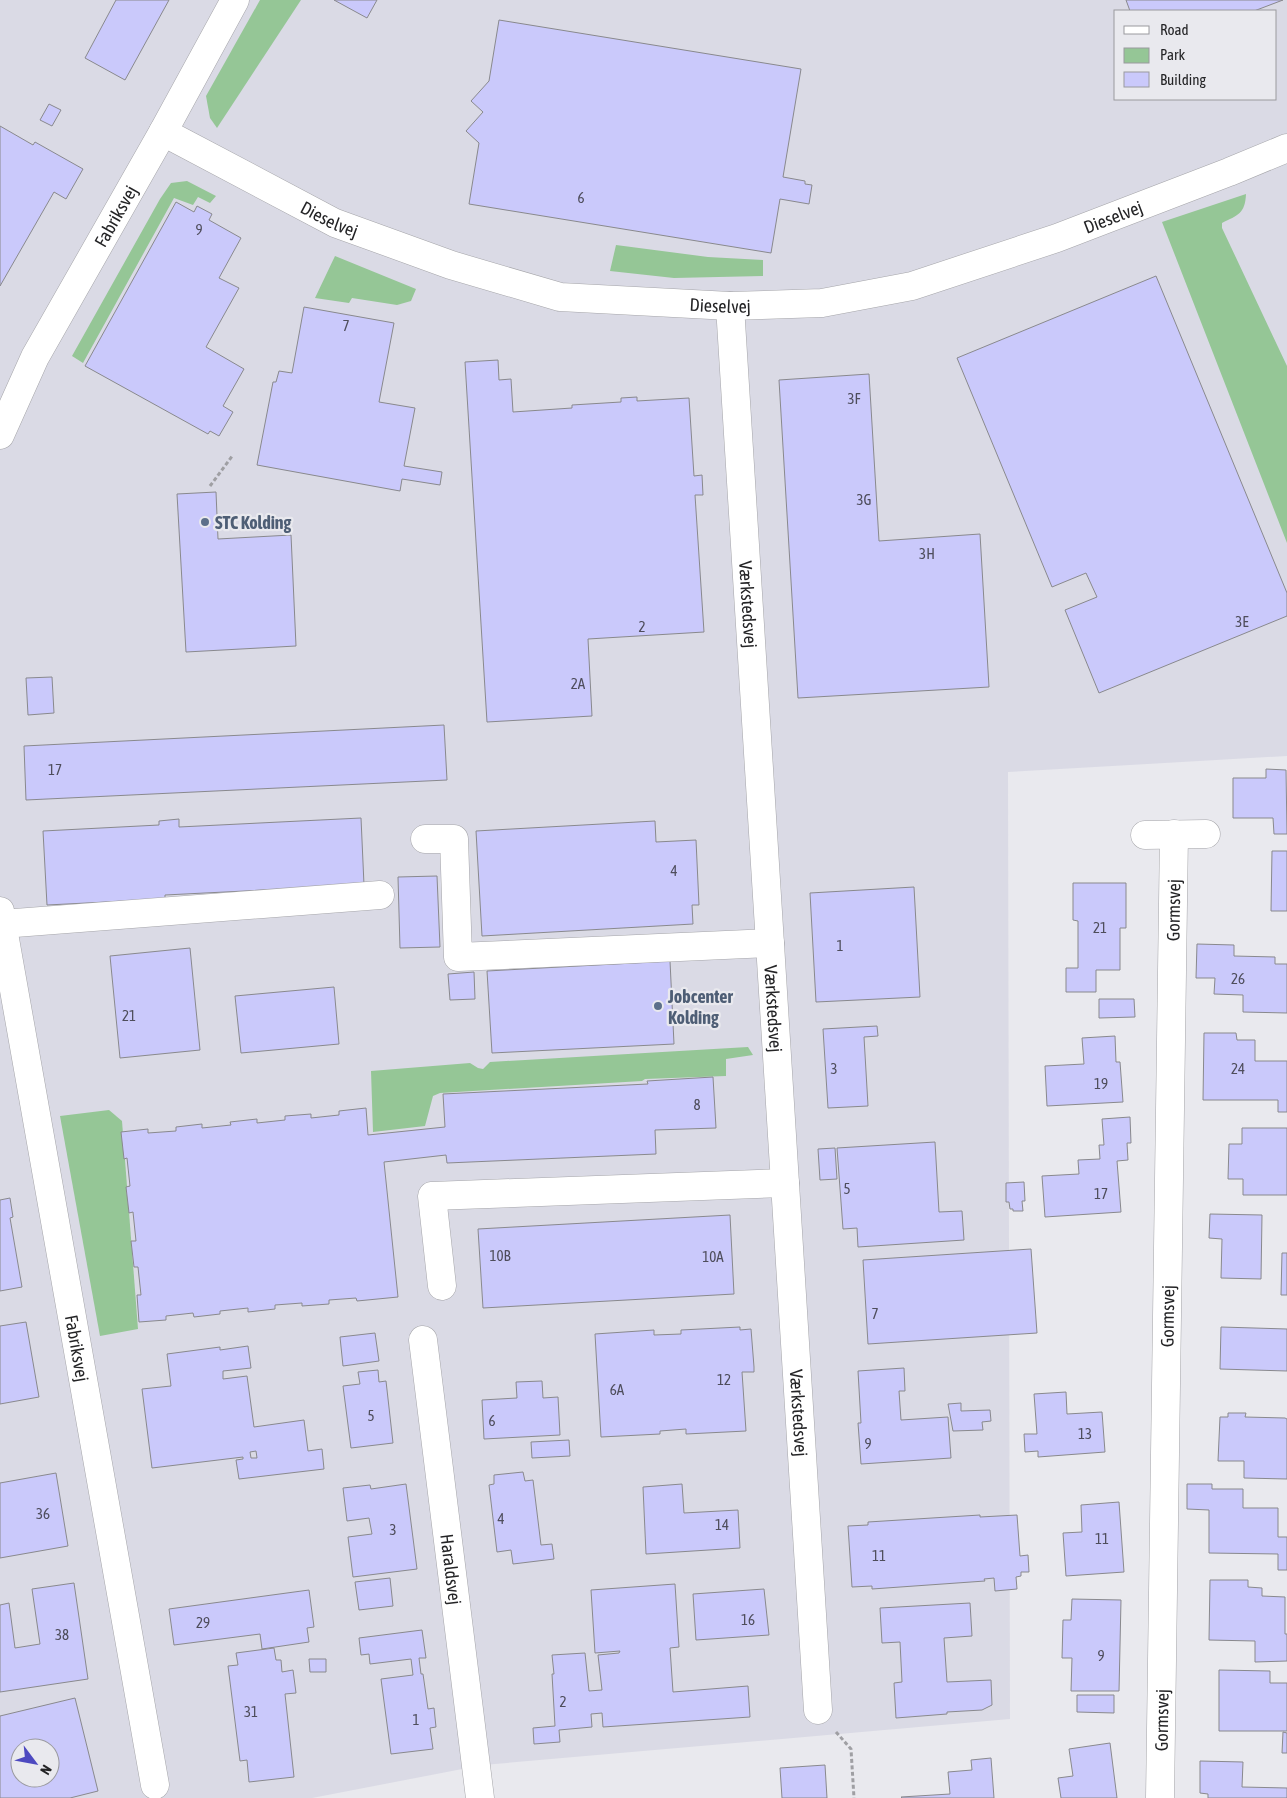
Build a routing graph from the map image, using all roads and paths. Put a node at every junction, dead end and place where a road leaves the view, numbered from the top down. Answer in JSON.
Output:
{"nodes":[{"id":1,"x":235,"y":0,"type":"edge"},
{"id":2,"x":164,"y":132,"type":"junction"},
{"id":3,"x":1287,"y":148,"type":"edge"},
{"id":4,"x":730,"y":306,"type":"junction"},
{"id":5,"x":0,"y":435,"type":"edge"},
{"id":6,"x":233,"y":455,"type":"dead end"},
{"id":7,"x":210,"y":486,"type":"dead end"},
{"id":8,"x":1174,"y":834,"type":"junction"},
{"id":9,"x":1206,"y":834,"type":"dead end"},
{"id":10,"x":1145,"y":835,"type":"dead end"},
{"id":11,"x":425,"y":838,"type":"dead end"},
{"id":12,"x":380,"y":895,"type":"dead end"},
{"id":13,"x":1,"y":918,"type":"edge"},
{"id":14,"x":770,"y":943,"type":"junction"},
{"id":15,"x":785,"y":1183,"type":"junction"},
{"id":16,"x":442,"y":1286,"type":"dead end"},
{"id":17,"x":423,"y":1340,"type":"dead end"},
{"id":18,"x":818,"y":1710,"type":"joint"},
{"id":19,"x":155,"y":1785,"type":"dead end"},
{"id":20,"x":480,"y":1798,"type":"edge"},
{"id":21,"x":854,"y":1798,"type":"edge"},
{"id":22,"x":1160,"y":1798,"type":"edge"}],
"edges":[{"from":1,"to":2,"type":"street","name":"Fabriksvej"},
{"from":2,"to":4,"type":"street","name":"Dieselvej"},
{"from":2,"to":5,"type":"street","name":"Fabriksvej"},
{"from":3,"to":4,"type":"street","name":"Dieselvej"},
{"from":4,"to":14,"type":"street","name":"Værkstedsvej"},
{"from":6,"to":7,"type":"path"},
{"from":8,"to":9,"type":"street"},
{"from":8,"to":10,"type":"street"},
{"from":8,"to":22,"type":"street","name":"Gormsvej"},
{"from":11,"to":14,"type":"street"},
{"from":12,"to":13,"type":"street"},
{"from":13,"to":19,"type":"street","name":"Fabriksvej"},
{"from":14,"to":15,"type":"street","name":"Værkstedsvej"},
{"from":15,"to":16,"type":"street"},
{"from":15,"to":18,"type":"street","name":"Værkstedsvej"},
{"from":17,"to":20,"type":"street","name":"Haraldsvej"},
{"from":18,"to":21,"type":"path"}]}
